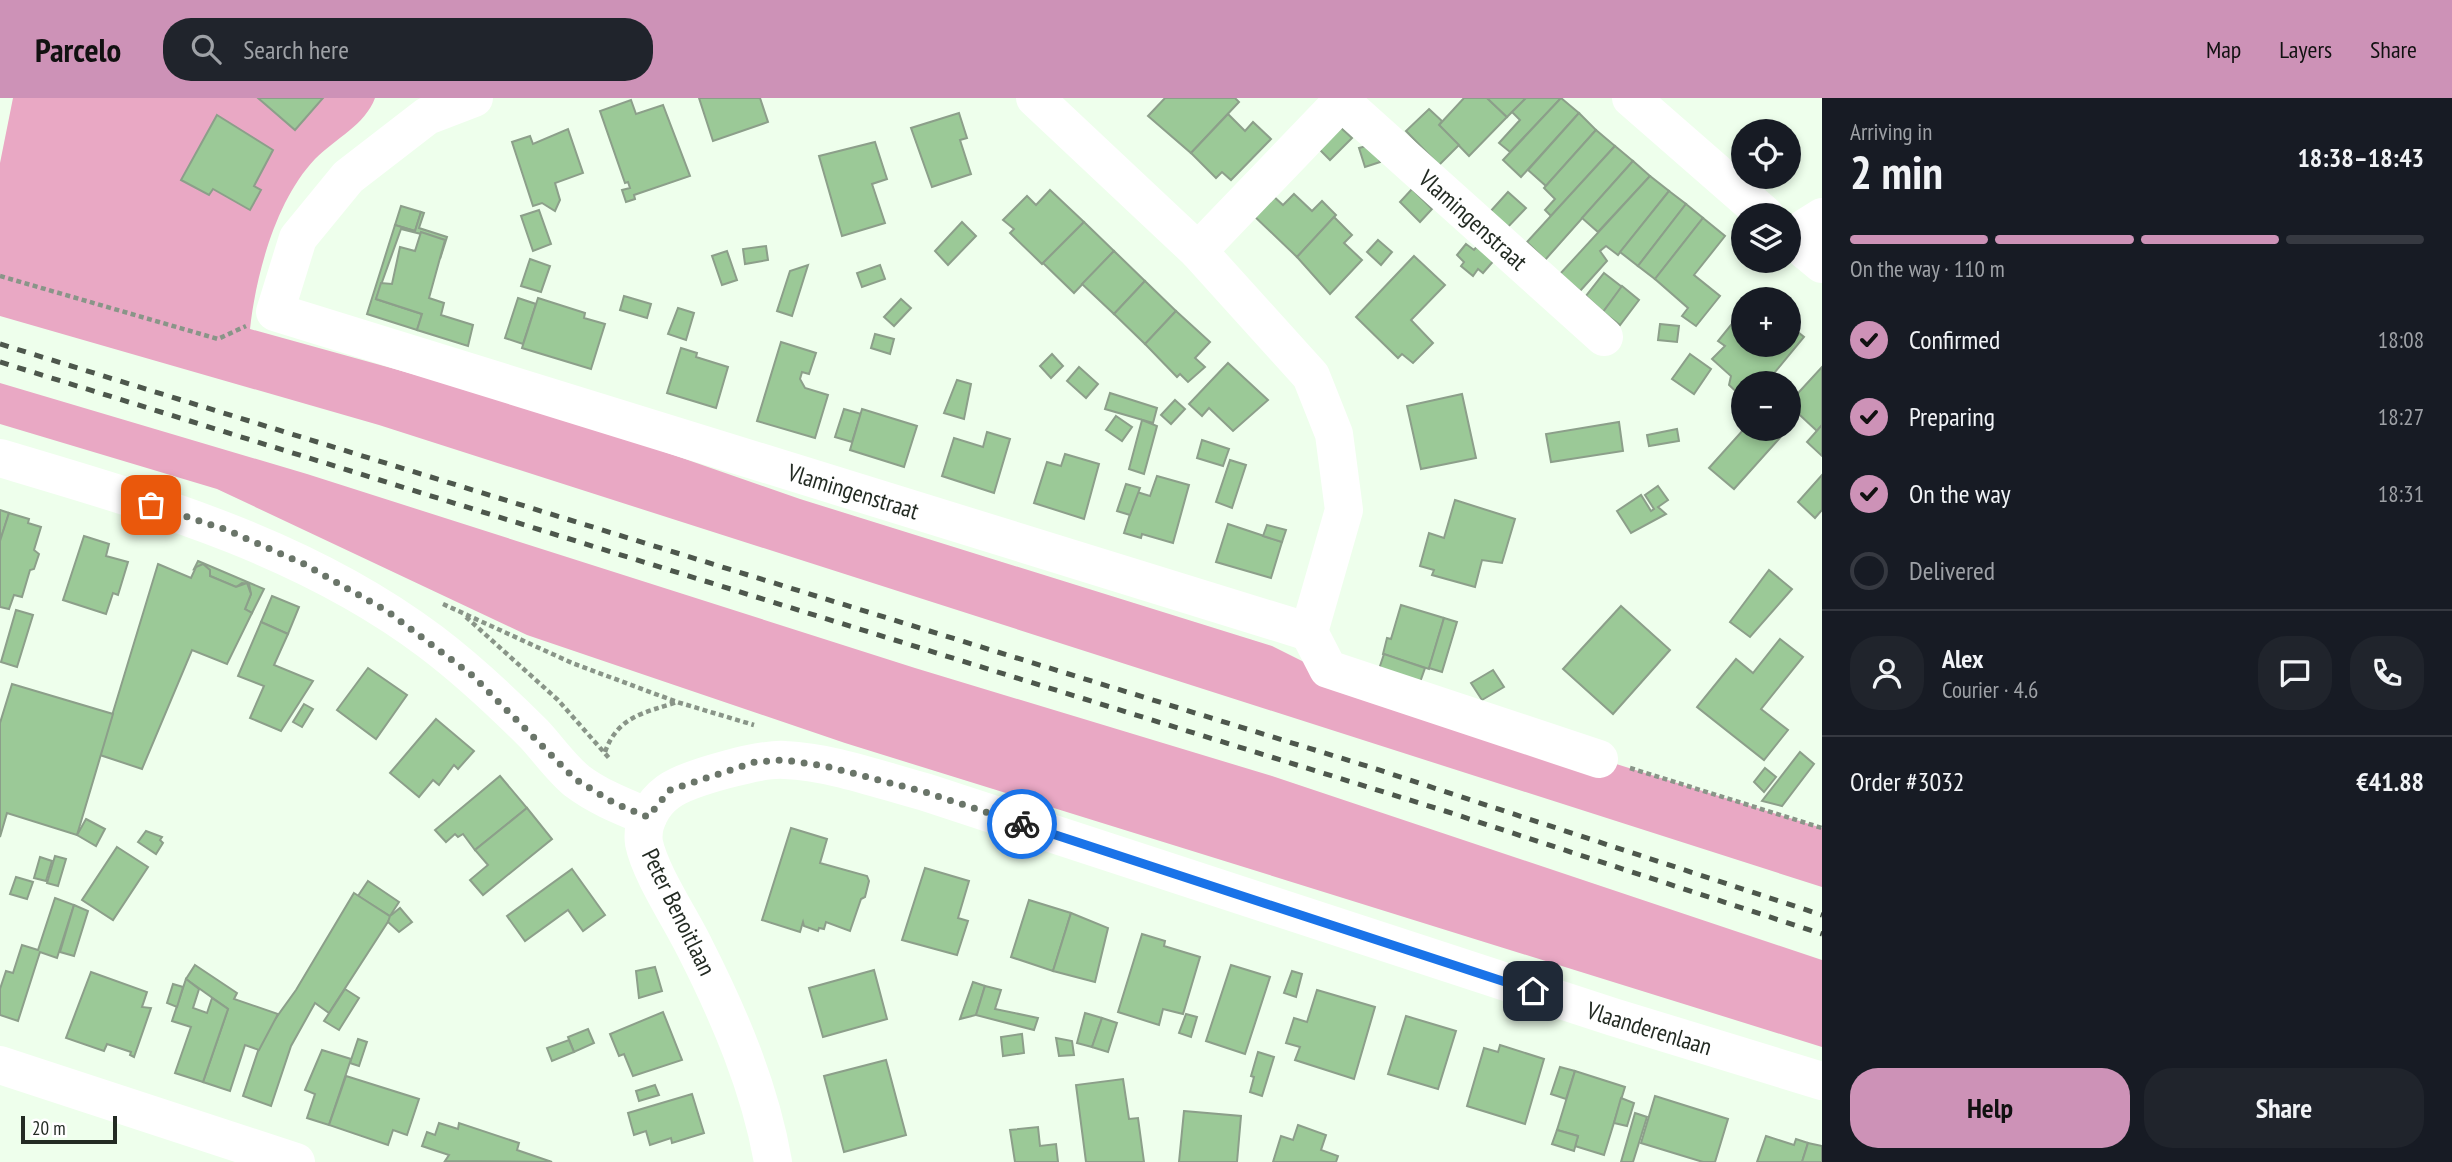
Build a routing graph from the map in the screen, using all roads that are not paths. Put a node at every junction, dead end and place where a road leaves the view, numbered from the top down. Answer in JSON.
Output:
{"nodes":[{"id":1,"x":474,"y":98,"type":"edge"},
{"id":2,"x":1035,"y":98,"type":"edge"},
{"id":3,"x":1631,"y":98,"type":"edge"},
{"id":4,"x":1339,"y":100,"type":"edge"},
{"id":5,"x":1750,"y":203,"type":"edge"},
{"id":6,"x":1822,"y":217,"type":"edge"},
{"id":7,"x":1801,"y":224,"type":"edge"},
{"id":8,"x":1801,"y":247,"type":"edge"},
{"id":9,"x":1198,"y":251,"type":"junction"},
{"id":10,"x":1822,"y":264,"type":"edge"},
{"id":11,"x":1605,"y":337,"type":"dead end"},
{"id":12,"x":0,"y":458,"type":"edge"},
{"id":13,"x":1309,"y":632,"type":"junction"},
{"id":14,"x":1599,"y":759,"type":"road end"},
{"id":15,"x":648,"y":817,"type":"junction"},
{"id":16,"x":0,"y":1065,"type":"edge"},
{"id":17,"x":1822,"y":1081,"type":"edge"},
{"id":18,"x":296,"y":1162,"type":"edge"},
{"id":19,"x":774,"y":1162,"type":"edge"}],
"edges":[{"from":1,"to":13,"type":"street","name":"Vlamingenstraat"},
{"from":2,"to":9,"type":"street"},
{"from":3,"to":5,"type":"street"},
{"from":4,"to":9,"type":"street","name":"Vlamingenstraat"},
{"from":4,"to":11,"type":"street","name":"Vlamingenstraat"},
{"from":6,"to":7,"type":"street"},
{"from":8,"to":10,"type":"street"},
{"from":9,"to":13,"type":"street"},
{"from":12,"to":15,"type":"street","name":"Peter Benoitlaan"},
{"from":13,"to":14,"type":"street"},
{"from":15,"to":17,"type":"street","name":"Vlaanderenlaan"},
{"from":15,"to":19,"type":"street","name":"Peter Benoitlaan"},
{"from":16,"to":18,"type":"street"}]}
